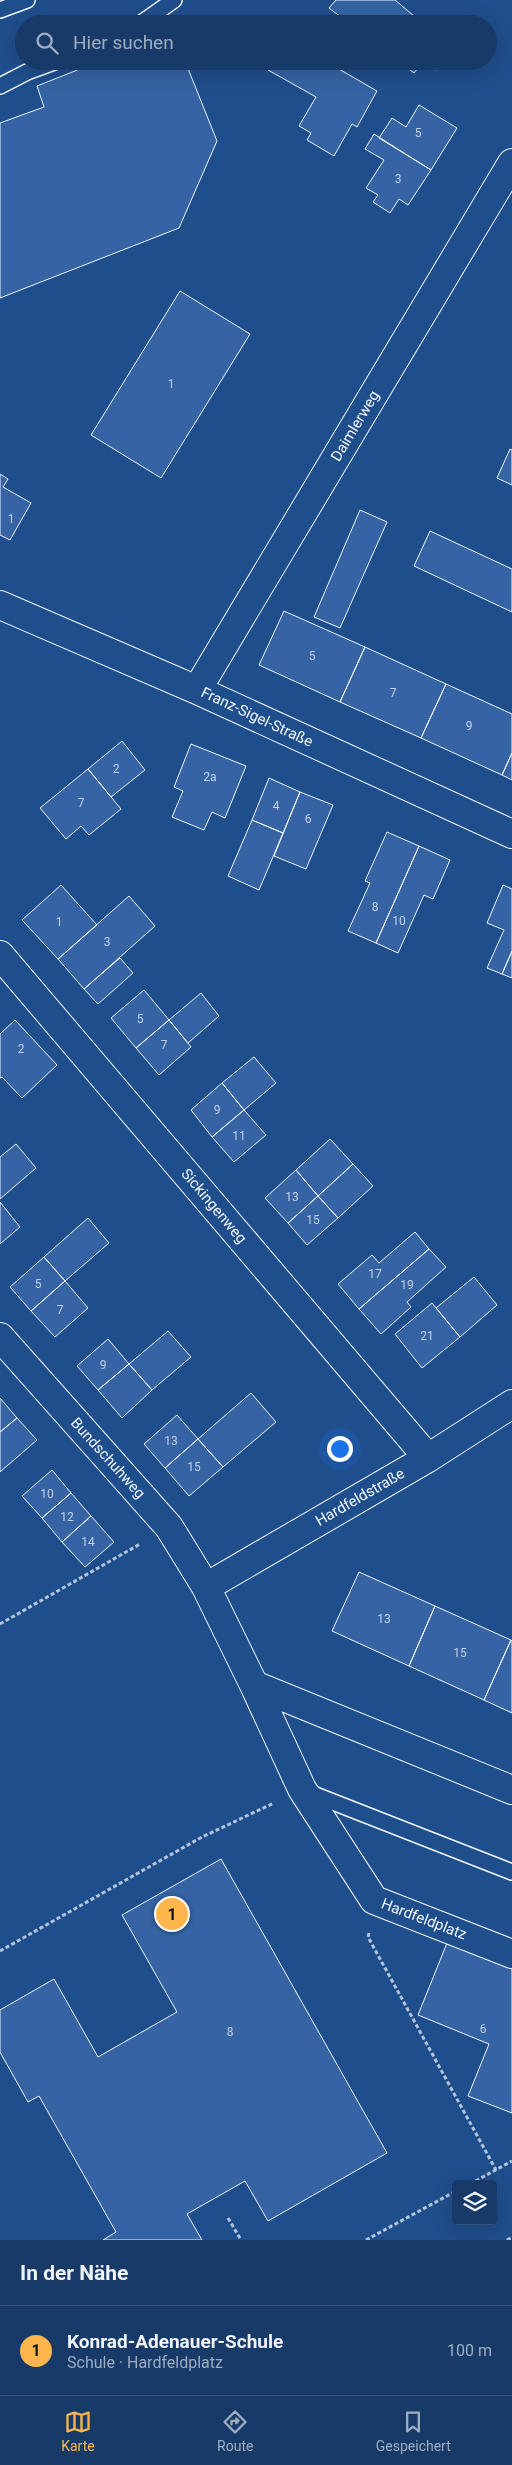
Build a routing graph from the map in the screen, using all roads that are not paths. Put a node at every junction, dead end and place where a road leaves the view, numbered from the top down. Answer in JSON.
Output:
{"nodes":[{"id":1,"x":27,"y":0,"type":"edge"},
{"id":2,"x":174,"y":0,"type":"edge"},
{"id":3,"x":0,"y":10,"type":"edge"},
{"id":4,"x":153,"y":15,"type":"edge"},
{"id":5,"x":32,"y":70,"type":"edge"},
{"id":6,"x":0,"y":86,"type":"edge"},
{"id":7,"x":512,"y":163,"type":"edge"},
{"id":8,"x":0,"y":605,"type":"edge"},
{"id":9,"x":198,"y":690,"type":"junction"},
{"id":10,"x":512,"y":834,"type":"edge"},
{"id":11,"x":0,"y":955,"type":"edge"},
{"id":12,"x":0,"y":1337,"type":"edge"},
{"id":13,"x":512,"y":1404,"type":"edge"},
{"id":14,"x":428,"y":1458,"type":"junction"},
{"id":15,"x":206,"y":1587,"type":"junction"},
{"id":16,"x":254,"y":1684,"type":"junction"},
{"id":17,"x":302,"y":1790,"type":"junction"},
{"id":18,"x":512,"y":1790,"type":"edge"},
{"id":19,"x":512,"y":1872,"type":"edge"},
{"id":20,"x":512,"y":1954,"type":"edge"}],
"edges":[{"from":1,"to":3,"type":"lane"},
{"from":2,"to":4,"type":"lane"},
{"from":5,"to":6,"type":"lane"},
{"from":7,"to":9,"type":"street","name":"Daimlerweg"},
{"from":8,"to":9,"type":"street","name":"Franz-Sigel-Straße"},
{"from":9,"to":10,"type":"street","name":"Franz-Sigel-Straße"},
{"from":11,"to":14,"type":"street","name":"Sickingenweg"},
{"from":12,"to":15,"type":"street","name":"Bundschuhweg"},
{"from":13,"to":14,"type":"street","name":"Hardfeldstraße"},
{"from":14,"to":15,"type":"street","name":"Hardfeldstraße"},
{"from":15,"to":16,"type":"street","name":"Hardfeldplatz"},
{"from":16,"to":17,"type":"street","name":"Hardfeldplatz"},
{"from":16,"to":18,"type":"street"},
{"from":17,"to":19,"type":"lane"},
{"from":17,"to":20,"type":"street","name":"Hardfeldplatz"}]}
